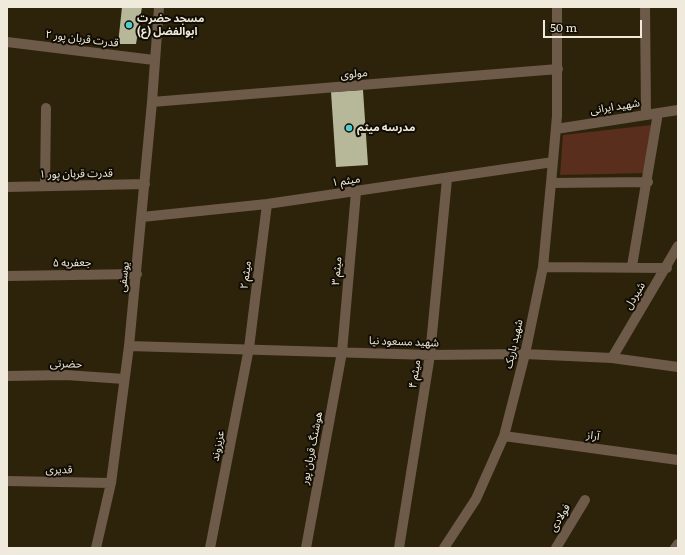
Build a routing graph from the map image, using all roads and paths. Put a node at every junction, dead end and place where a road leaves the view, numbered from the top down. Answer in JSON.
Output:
{"nodes":[{"id":1,"x":159,"y":7,"type":"edge"},
{"id":2,"x":557,"y":7,"type":"edge"},
{"id":3,"x":645,"y":7,"type":"edge"},
{"id":4,"x":7,"y":42,"type":"edge"},
{"id":5,"x":154,"y":60,"type":"junction"},
{"id":6,"x":558,"y":69,"type":"junction"},
{"id":7,"x":152,"y":102,"type":"junction"},
{"id":8,"x":46,"y":108,"type":"dead end"},
{"id":9,"x":678,"y":110,"type":"edge"},
{"id":10,"x":658,"y":113,"type":"junction"},
{"id":11,"x":646,"y":115,"type":"junction"},
{"id":12,"x":556,"y":129,"type":"junction"},
{"id":13,"x":553,"y":162,"type":"junction"},
{"id":14,"x":447,"y":179,"type":"junction"},
{"id":15,"x":648,"y":182,"type":"junction"},
{"id":16,"x":551,"y":183,"type":"junction"},
{"id":17,"x":145,"y":184,"type":"junction"},
{"id":18,"x":45,"y":186,"type":"junction"},
{"id":19,"x":7,"y":187,"type":"edge"},
{"id":20,"x":356,"y":192,"type":"junction"},
{"id":21,"x":267,"y":204,"type":"junction"},
{"id":22,"x":142,"y":217,"type":"junction"},
{"id":23,"x":678,"y":246,"type":"edge"},
{"id":24,"x":632,"y":266,"type":"junction"},
{"id":25,"x":543,"y":267,"type":"junction"},
{"id":26,"x":667,"y":268,"type":"junction"},
{"id":27,"x":137,"y":274,"type":"junction"},
{"id":28,"x":7,"y":276,"type":"edge"},
{"id":29,"x":128,"y":346,"type":"junction"},
{"id":30,"x":249,"y":348,"type":"junction"},
{"id":31,"x":342,"y":352,"type":"junction"},
{"id":32,"x":525,"y":354,"type":"junction"},
{"id":33,"x":430,"y":355,"type":"junction"},
{"id":34,"x":612,"y":358,"type":"junction"},
{"id":35,"x":678,"y":368,"type":"edge"},
{"id":36,"x":7,"y":376,"type":"edge"},
{"id":37,"x":124,"y":379,"type":"junction"},
{"id":38,"x":504,"y":436,"type":"junction"},
{"id":39,"x":678,"y":460,"type":"edge"},
{"id":40,"x":7,"y":482,"type":"edge"},
{"id":41,"x":111,"y":483,"type":"junction"},
{"id":42,"x":585,"y":500,"type":"dead end"},
{"id":43,"x":678,"y":544,"type":"edge"},
{"id":44,"x":96,"y":548,"type":"edge"},
{"id":45,"x":210,"y":548,"type":"edge"},
{"id":46,"x":306,"y":548,"type":"edge"},
{"id":47,"x":398,"y":548,"type":"edge"},
{"id":48,"x":444,"y":548,"type":"edge"},
{"id":49,"x":556,"y":548,"type":"edge"},
{"id":50,"x":675,"y":548,"type":"edge"}],
"edges":[{"from":1,"to":5,"type":"street","name":"یوسفی"},
{"from":2,"to":6,"type":"street","name":"شهید باریک"},
{"from":3,"to":11,"type":"street"},
{"from":4,"to":5,"type":"street","name":"قدرت قربان پور ۲"},
{"from":5,"to":7,"type":"street","name":"یوسفی"},
{"from":6,"to":7,"type":"street","name":"مولوی"},
{"from":6,"to":12,"type":"street","name":"شهید باریک"},
{"from":7,"to":17,"type":"street","name":"یوسفی"},
{"from":8,"to":18,"type":"street"},
{"from":9,"to":10,"type":"street","name":"شهید ایرانی"},
{"from":10,"to":11,"type":"street","name":"شهید ایرانی"},
{"from":10,"to":15,"type":"street"},
{"from":11,"to":12,"type":"street","name":"شهید ایرانی"},
{"from":12,"to":13,"type":"street","name":"شهید باریک"},
{"from":13,"to":14,"type":"street","name":"میثم ۱"},
{"from":13,"to":16,"type":"street","name":"شهید باریک"},
{"from":14,"to":20,"type":"street","name":"میثم ۱"},
{"from":14,"to":33,"type":"street","name":"میثم ۴"},
{"from":15,"to":16,"type":"street"},
{"from":15,"to":24,"type":"street"},
{"from":16,"to":25,"type":"street","name":"شهید باریک"},
{"from":17,"to":18,"type":"street","name":"قدرت قربان پور ۱"},
{"from":17,"to":22,"type":"street","name":"یوسفی"},
{"from":18,"to":19,"type":"street","name":"قدرت قربان پور ۱"},
{"from":20,"to":21,"type":"street","name":"میثم ۱"},
{"from":20,"to":31,"type":"street","name":"میثم ۳"},
{"from":21,"to":22,"type":"street","name":"میثم ۱"},
{"from":21,"to":30,"type":"street","name":"میثم ۲"},
{"from":22,"to":27,"type":"street","name":"یوسفی"},
{"from":23,"to":26,"type":"street","name":"شیردل"},
{"from":24,"to":25,"type":"street"},
{"from":24,"to":26,"type":"street"},
{"from":25,"to":32,"type":"street","name":"شهید باریک"},
{"from":26,"to":34,"type":"street","name":"شیردل"},
{"from":27,"to":28,"type":"street","name":"جعفریه ۵"},
{"from":27,"to":29,"type":"street","name":"یوسفی"},
{"from":29,"to":30,"type":"street","name":"شهید مسعود نیا"},
{"from":29,"to":37,"type":"street","name":"یوسفی"},
{"from":30,"to":31,"type":"street","name":"شهید مسعود نیا"},
{"from":30,"to":45,"type":"street","name":"عزیزوند"},
{"from":31,"to":33,"type":"street","name":"شهید مسعود نیا"},
{"from":31,"to":46,"type":"street","name":"هوشنگ قربان پور"},
{"from":32,"to":33,"type":"street","name":"شهید مسعود نیا"},
{"from":32,"to":34,"type":"street","name":"شهید مسعود نیا"},
{"from":32,"to":38,"type":"street","name":"شهید باریک"},
{"from":33,"to":47,"type":"street","name":"میثم ۴"},
{"from":34,"to":35,"type":"street","name":"شهید مسعود نیا"},
{"from":36,"to":37,"type":"street","name":"حضرتی"},
{"from":37,"to":41,"type":"street","name":"یوسفی"},
{"from":38,"to":39,"type":"street","name":"آراز"},
{"from":38,"to":48,"type":"street","name":"شهید باریک"},
{"from":40,"to":41,"type":"street","name":"قدیری"},
{"from":41,"to":44,"type":"street","name":"یوسفی"},
{"from":42,"to":49,"type":"street","name":"فولادی"},
{"from":43,"to":50,"type":"street"}]}
